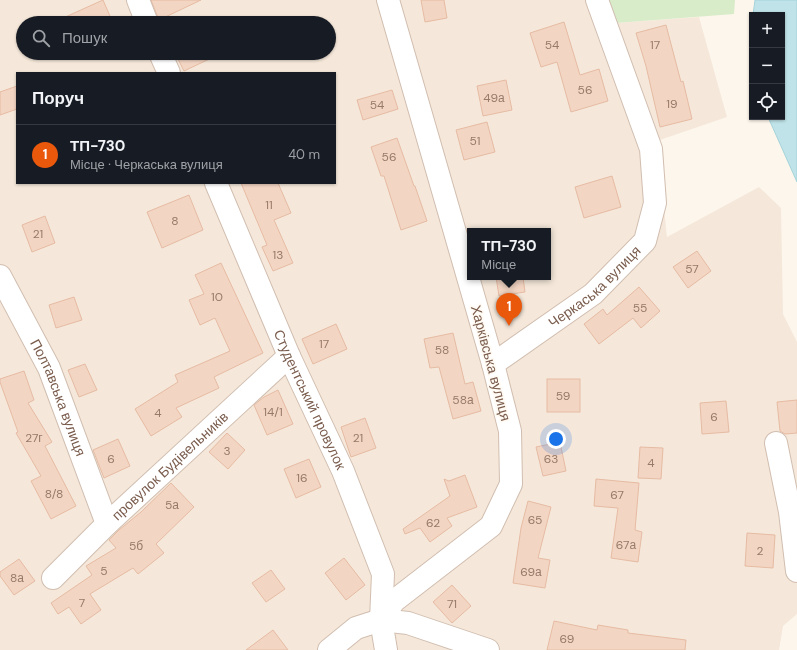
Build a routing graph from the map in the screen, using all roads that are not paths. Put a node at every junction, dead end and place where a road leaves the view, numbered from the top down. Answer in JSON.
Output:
{"nodes":[{"id":1,"x":138,"y":0,"type":"edge"},
{"id":2,"x":388,"y":0,"type":"edge"},
{"id":3,"x":597,"y":0,"type":"edge"},
{"id":4,"x":144,"y":16,"type":"edge"},
{"id":5,"x":163,"y":60,"type":"edge"},
{"id":6,"x":169,"y":72,"type":"edge"},
{"id":7,"x":216,"y":184,"type":"edge"},
{"id":8,"x":467,"y":274,"type":"edge"},
{"id":9,"x":0,"y":276,"type":"edge"},
{"id":10,"x":469,"y":280,"type":"edge"},
{"id":11,"x":289,"y":356,"type":"junction"},
{"id":12,"x":493,"y":364,"type":"junction"},
{"id":13,"x":776,"y":443,"type":"dead end"},
{"id":14,"x":107,"y":524,"type":"junction"},
{"id":15,"x":797,"y":571,"type":"edge"},
{"id":16,"x":53,"y":578,"type":"dead end"},
{"id":17,"x":381,"y":620,"type":"junction"},
{"id":18,"x":329,"y":650,"type":"edge"},
{"id":19,"x":386,"y":650,"type":"edge"},
{"id":20,"x":488,"y":650,"type":"edge"}],
"edges":[{"from":1,"to":4,"type":"street"},
{"from":2,"to":8,"type":"street","name":"Харківська вулиця"},
{"from":3,"to":12,"type":"street","name":"Черкаська вулиця"},
{"from":5,"to":6,"type":"street"},
{"from":7,"to":11,"type":"street","name":"Студентський провулок"},
{"from":9,"to":14,"type":"street","name":"Полтавська вулиця"},
{"from":10,"to":12,"type":"street","name":"Харківська вулиця"},
{"from":11,"to":14,"type":"street","name":"провулок Будівельників"},
{"from":11,"to":17,"type":"street","name":"Студентський провулок"},
{"from":12,"to":17,"type":"street","name":"Харківська вулиця"},
{"from":13,"to":15,"type":"street"},
{"from":14,"to":16,"type":"street","name":"провулок Будівельників"},
{"from":17,"to":18,"type":"street"},
{"from":17,"to":19,"type":"street","name":"Студентський провулок"},
{"from":17,"to":20,"type":"street"}]}
